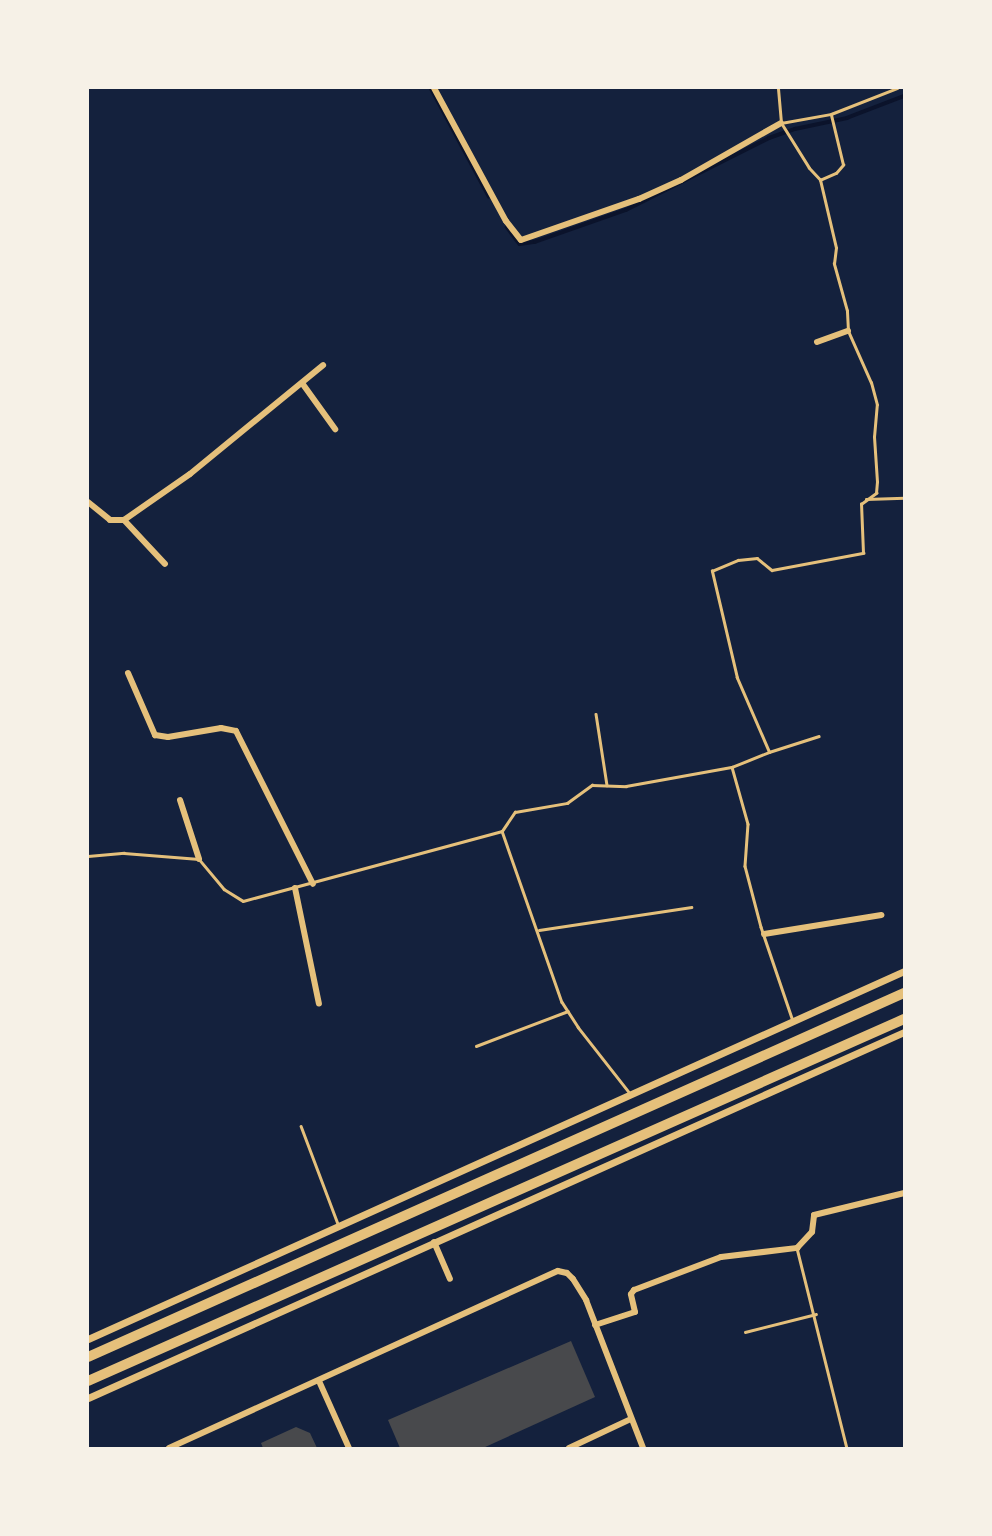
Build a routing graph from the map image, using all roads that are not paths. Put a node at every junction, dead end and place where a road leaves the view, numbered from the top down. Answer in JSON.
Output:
{"nodes":[{"id":1,"x":434,"y":88,"type":"edge"},
{"id":2,"x":778,"y":88,"type":"edge"},
{"id":3,"x":897,"y":88,"type":"edge"},
{"id":4,"x":831,"y":114,"type":"junction"},
{"id":5,"x":782,"y":124,"type":"junction"},
{"id":6,"x":820,"y":180,"type":"junction"},
{"id":7,"x":848,"y":331,"type":"junction"},
{"id":8,"x":817,"y":341,"type":"dead end"},
{"id":9,"x":323,"y":365,"type":"dead end"},
{"id":10,"x":302,"y":383,"type":"junction"},
{"id":11,"x":335,"y":429,"type":"dead end"},
{"id":12,"x":905,"y":498,"type":"edge"},
{"id":13,"x":864,"y":499,"type":"junction"},
{"id":14,"x":88,"y":502,"type":"edge"},
{"id":15,"x":124,"y":520,"type":"junction"},
{"id":16,"x":166,"y":564,"type":"dead end"},
{"id":17,"x":128,"y":673,"type":"dead end"},
{"id":18,"x":596,"y":714,"type":"dead end"},
{"id":19,"x":819,"y":736,"type":"dead end"},
{"id":20,"x":769,"y":752,"type":"junction"},
{"id":21,"x":732,"y":767,"type":"junction"},
{"id":22,"x":607,"y":785,"type":"junction"},
{"id":23,"x":180,"y":800,"type":"dead end"},
{"id":24,"x":502,"y":831,"type":"junction"},
{"id":25,"x":88,"y":856,"type":"edge"},
{"id":26,"x":199,"y":859,"type":"junction"},
{"id":27,"x":313,"y":884,"type":"junction"},
{"id":28,"x":295,"y":888,"type":"junction"},
{"id":29,"x":691,"y":907,"type":"dead end"},
{"id":30,"x":881,"y":915,"type":"dead end"},
{"id":31,"x":538,"y":930,"type":"junction"},
{"id":32,"x":764,"y":934,"type":"junction"},
{"id":33,"x":905,"y":971,"type":"edge"},
{"id":34,"x":905,"y":993,"type":"edge"},
{"id":35,"x":318,"y":1004,"type":"dead end"},
{"id":36,"x":568,"y":1011,"type":"junction"},
{"id":37,"x":905,"y":1019,"type":"edge"},
{"id":38,"x":793,"y":1021,"type":"junction"},
{"id":39,"x":905,"y":1032,"type":"edge"},
{"id":40,"x":476,"y":1046,"type":"dead end"},
{"id":41,"x":631,"y":1095,"type":"junction"},
{"id":42,"x":301,"y":1126,"type":"dead end"},
{"id":43,"x":905,"y":1193,"type":"edge"},
{"id":44,"x":338,"y":1224,"type":"junction"},
{"id":45,"x":434,"y":1242,"type":"junction"},
{"id":46,"x":797,"y":1248,"type":"junction"},
{"id":47,"x":450,"y":1279,"type":"dead end"},
{"id":48,"x":816,"y":1314,"type":"junction"},
{"id":49,"x":595,"y":1325,"type":"junction"},
{"id":50,"x":745,"y":1332,"type":"dead end"},
{"id":51,"x":88,"y":1339,"type":"edge"},
{"id":52,"x":88,"y":1357,"type":"edge"},
{"id":53,"x":88,"y":1381,"type":"edge"},
{"id":54,"x":319,"y":1381,"type":"junction"},
{"id":55,"x":88,"y":1398,"type":"edge"},
{"id":56,"x":631,"y":1419,"type":"junction"},
{"id":57,"x":169,"y":1448,"type":"edge"},
{"id":58,"x":349,"y":1448,"type":"edge"},
{"id":59,"x":569,"y":1448,"type":"edge"},
{"id":60,"x":643,"y":1448,"type":"edge"},
{"id":61,"x":847,"y":1448,"type":"edge"}],
"edges":[{"from":1,"to":5,"type":"street"},
{"from":2,"to":5,"type":"lane"},
{"from":3,"to":4,"type":"lane"},
{"from":4,"to":5,"type":"lane"},
{"from":4,"to":6,"type":"lane"},
{"from":5,"to":6,"type":"lane"},
{"from":6,"to":7,"type":"lane"},
{"from":7,"to":8,"type":"street"},
{"from":7,"to":13,"type":"lane"},
{"from":9,"to":10,"type":"street"},
{"from":10,"to":11,"type":"street"},
{"from":10,"to":15,"type":"street"},
{"from":12,"to":13,"type":"lane"},
{"from":13,"to":20,"type":"lane"},
{"from":14,"to":15,"type":"street"},
{"from":15,"to":16,"type":"street"},
{"from":17,"to":27,"type":"street"},
{"from":18,"to":22,"type":"lane"},
{"from":19,"to":20,"type":"lane"},
{"from":20,"to":21,"type":"lane"},
{"from":21,"to":22,"type":"lane"},
{"from":21,"to":32,"type":"lane"},
{"from":22,"to":24,"type":"lane"},
{"from":23,"to":26,"type":"street"},
{"from":24,"to":27,"type":"lane"},
{"from":24,"to":31,"type":"lane"},
{"from":25,"to":26,"type":"lane"},
{"from":26,"to":28,"type":"lane"},
{"from":27,"to":28,"type":"lane"},
{"from":28,"to":35,"type":"street"},
{"from":29,"to":31,"type":"lane"},
{"from":30,"to":32,"type":"street"},
{"from":31,"to":36,"type":"lane"},
{"from":32,"to":38,"type":"lane"},
{"from":33,"to":38,"type":"street"},
{"from":34,"to":52,"type":"highway"},
{"from":36,"to":40,"type":"lane"},
{"from":36,"to":41,"type":"lane"},
{"from":37,"to":53,"type":"highway"},
{"from":38,"to":41,"type":"street"},
{"from":39,"to":45,"type":"street"},
{"from":41,"to":44,"type":"street"},
{"from":42,"to":44,"type":"lane"},
{"from":43,"to":46,"type":"street"},
{"from":44,"to":51,"type":"street"},
{"from":45,"to":47,"type":"street"},
{"from":45,"to":55,"type":"street"},
{"from":46,"to":48,"type":"lane"},
{"from":46,"to":49,"type":"street"},
{"from":48,"to":50,"type":"lane"},
{"from":48,"to":61,"type":"lane"},
{"from":49,"to":54,"type":"street"},
{"from":49,"to":56,"type":"street"},
{"from":54,"to":57,"type":"street"},
{"from":54,"to":58,"type":"street"},
{"from":56,"to":59,"type":"street"},
{"from":56,"to":60,"type":"street"}]}
